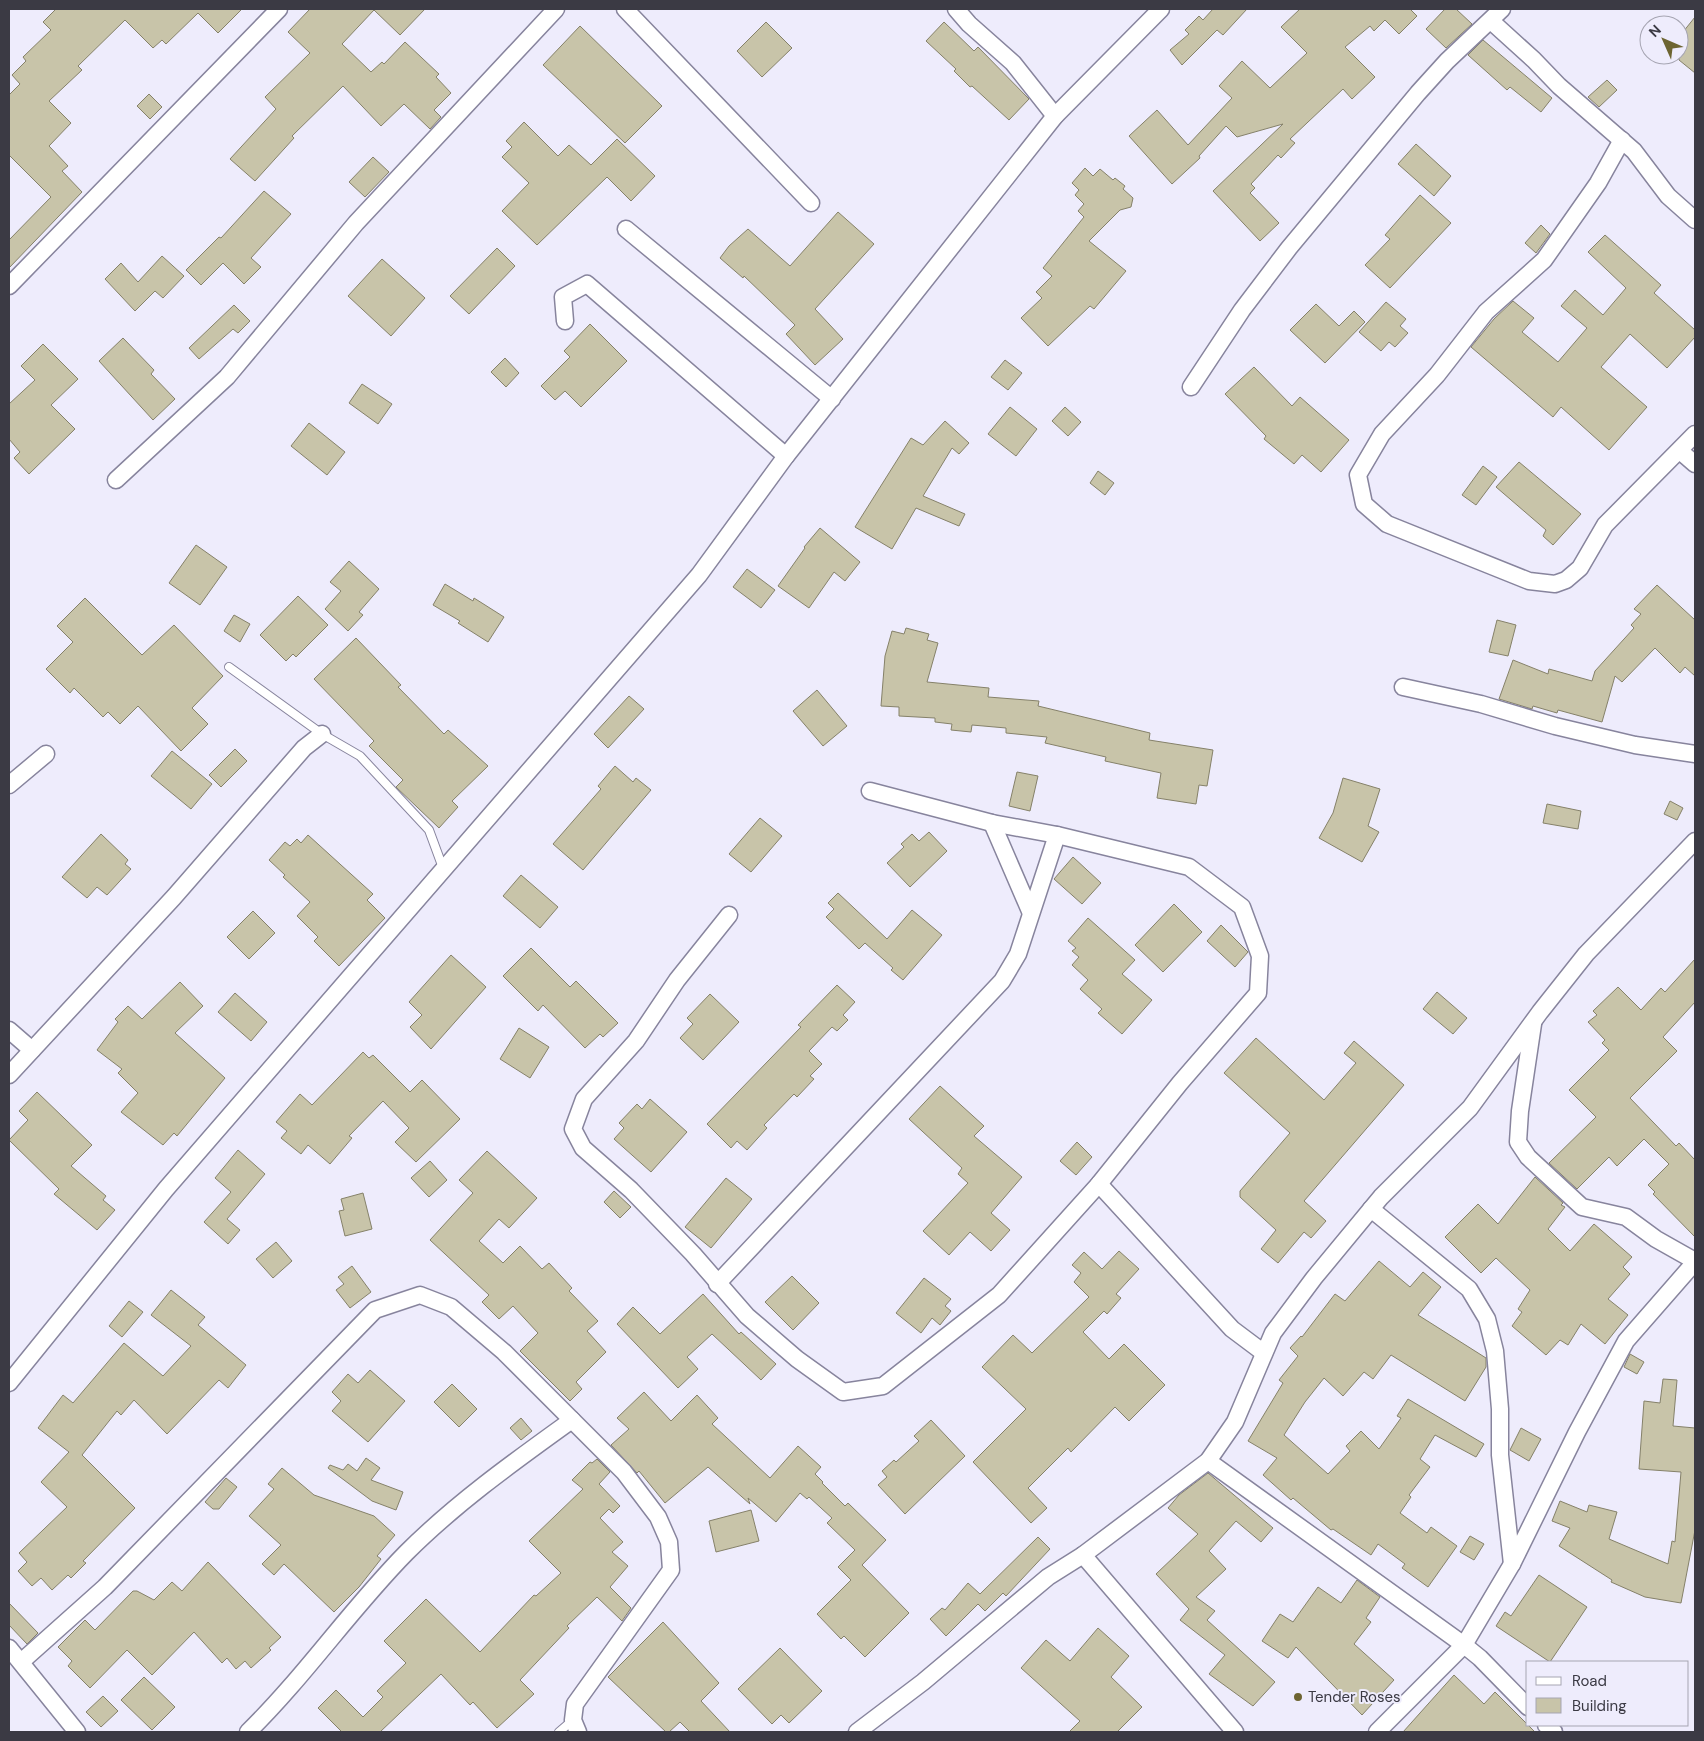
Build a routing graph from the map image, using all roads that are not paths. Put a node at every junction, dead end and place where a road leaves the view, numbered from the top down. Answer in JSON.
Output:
{"nodes":[{"id":1,"x":279,"y":9,"type":"edge"},
{"id":2,"x":556,"y":9,"type":"edge"},
{"id":3,"x":625,"y":9,"type":"edge"},
{"id":4,"x":956,"y":9,"type":"edge"},
{"id":5,"x":1161,"y":9,"type":"edge"},
{"id":6,"x":1502,"y":9,"type":"edge"},
{"id":7,"x":1491,"y":21,"type":"junction"},
{"id":8,"x":1054,"y":116,"type":"junction"},
{"id":9,"x":1622,"y":140,"type":"junction"},
{"id":10,"x":811,"y":203,"type":"dead end"},
{"id":11,"x":1695,"y":220,"type":"edge"},
{"id":12,"x":626,"y":229,"type":"dead end"},
{"id":13,"x":9,"y":286,"type":"edge"},
{"id":14,"x":565,"y":321,"type":"dead end"},
{"id":15,"x":1191,"y":387,"type":"dead end"},
{"id":16,"x":832,"y":399,"type":"junction"},
{"id":17,"x":1695,"y":434,"type":"edge"},
{"id":18,"x":1680,"y":451,"type":"junction"},
{"id":19,"x":786,"y":456,"type":"junction"},
{"id":20,"x":1695,"y":464,"type":"edge"},
{"id":21,"x":116,"y":480,"type":"dead end"},
{"id":22,"x":229,"y":667,"type":"dead end"},
{"id":23,"x":1403,"y":687,"type":"dead end"},
{"id":24,"x":322,"y":734,"type":"junction"},
{"id":25,"x":46,"y":754,"type":"dead end"},
{"id":26,"x":1695,"y":754,"type":"edge"},
{"id":27,"x":9,"y":784,"type":"edge"},
{"id":28,"x":870,"y":790,"type":"dead end"},
{"id":29,"x":992,"y":823,"type":"junction"},
{"id":30,"x":1057,"y":835,"type":"junction"},
{"id":31,"x":1695,"y":842,"type":"edge"},
{"id":32,"x":443,"y":868,"type":"junction"},
{"id":33,"x":1030,"y":911,"type":"junction"},
{"id":34,"x":728,"y":915,"type":"dead end"},
{"id":35,"x":1534,"y":1020,"type":"junction"},
{"id":36,"x":9,"y":1030,"type":"edge"},
{"id":37,"x":32,"y":1050,"type":"junction"},
{"id":38,"x":9,"y":1075,"type":"edge"},
{"id":39,"x":1099,"y":1184,"type":"junction"},
{"id":40,"x":1371,"y":1209,"type":"junction"},
{"id":41,"x":1695,"y":1262,"type":"edge"},
{"id":42,"x":717,"y":1284,"type":"junction"},
{"id":43,"x":1264,"y":1353,"type":"junction"},
{"id":44,"x":9,"y":1383,"type":"edge"},
{"id":45,"x":572,"y":1420,"type":"junction"},
{"id":46,"x":1208,"y":1461,"type":"junction"},
{"id":47,"x":1083,"y":1555,"type":"junction"},
{"id":48,"x":1512,"y":1564,"type":"junction"},
{"id":49,"x":1464,"y":1645,"type":"junction"},
{"id":50,"x":9,"y":1648,"type":"edge"},
{"id":51,"x":20,"y":1662,"type":"junction"},
{"id":52,"x":1526,"y":1705,"type":"edge"},
{"id":53,"x":576,"y":1726,"type":"edge"},
{"id":54,"x":77,"y":1732,"type":"edge"},
{"id":55,"x":248,"y":1732,"type":"edge"},
{"id":56,"x":559,"y":1732,"type":"edge"},
{"id":57,"x":857,"y":1732,"type":"edge"},
{"id":58,"x":1235,"y":1732,"type":"edge"},
{"id":59,"x":1378,"y":1732,"type":"edge"}],
"edges":[{"from":1,"to":13,"type":"street"},
{"from":2,"to":21,"type":"street"},
{"from":3,"to":10,"type":"street"},
{"from":4,"to":8,"type":"street"},
{"from":5,"to":8,"type":"street"},
{"from":6,"to":7,"type":"street"},
{"from":7,"to":9,"type":"street"},
{"from":7,"to":15,"type":"street"},
{"from":8,"to":16,"type":"street"},
{"from":9,"to":11,"type":"street"},
{"from":9,"to":18,"type":"street"},
{"from":12,"to":16,"type":"street"},
{"from":14,"to":19,"type":"street"},
{"from":16,"to":19,"type":"street"},
{"from":17,"to":18,"type":"street"},
{"from":18,"to":20,"type":"street"},
{"from":19,"to":32,"type":"street"},
{"from":22,"to":24,"type":"lane"},
{"from":23,"to":26,"type":"street"},
{"from":24,"to":32,"type":"lane"},
{"from":24,"to":37,"type":"street"},
{"from":25,"to":27,"type":"street"},
{"from":28,"to":29,"type":"street"},
{"from":29,"to":30,"type":"street"},
{"from":29,"to":33,"type":"street"},
{"from":30,"to":33,"type":"street"},
{"from":30,"to":39,"type":"street"},
{"from":31,"to":35,"type":"street"},
{"from":32,"to":44,"type":"street"},
{"from":33,"to":42,"type":"street"},
{"from":34,"to":42,"type":"street"},
{"from":35,"to":40,"type":"street"},
{"from":35,"to":41,"type":"street"},
{"from":36,"to":37,"type":"street"},
{"from":37,"to":38,"type":"street"},
{"from":39,"to":42,"type":"street"},
{"from":39,"to":43,"type":"street"},
{"from":40,"to":43,"type":"street"},
{"from":40,"to":48,"type":"street"},
{"from":41,"to":48,"type":"street"},
{"from":43,"to":46,"type":"street"},
{"from":45,"to":51,"type":"street"},
{"from":45,"to":53,"type":"street"},
{"from":45,"to":55,"type":"street"},
{"from":46,"to":47,"type":"street"},
{"from":46,"to":49,"type":"street"},
{"from":47,"to":57,"type":"street"},
{"from":47,"to":58,"type":"street"},
{"from":48,"to":49,"type":"street"},
{"from":49,"to":52,"type":"street"},
{"from":49,"to":59,"type":"street"},
{"from":50,"to":51,"type":"street"},
{"from":51,"to":54,"type":"street"},
{"from":53,"to":56,"type":"lane"}]}
